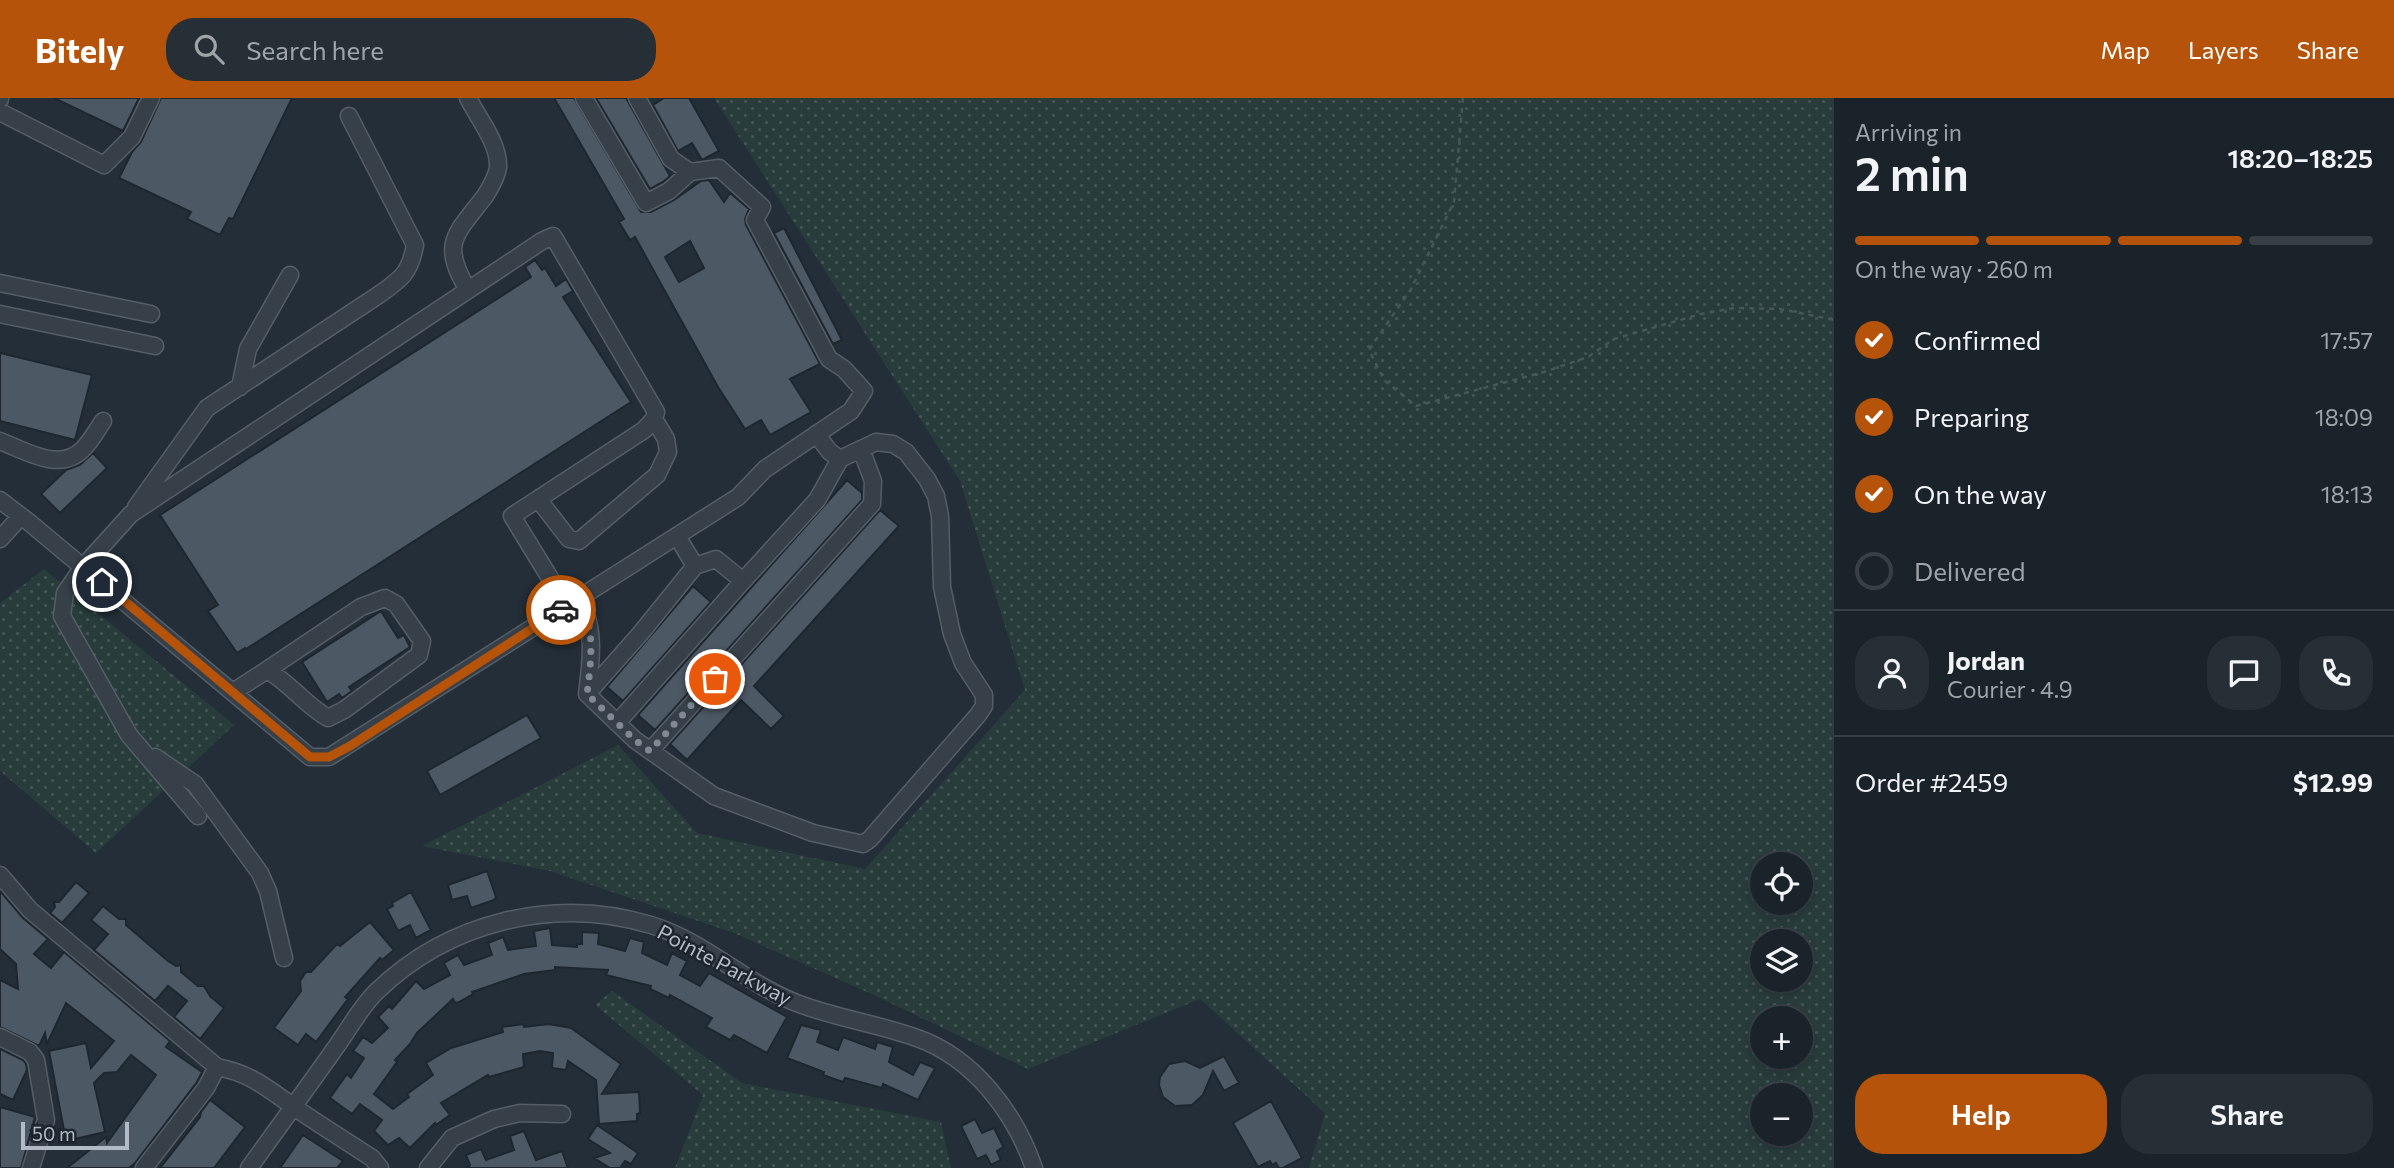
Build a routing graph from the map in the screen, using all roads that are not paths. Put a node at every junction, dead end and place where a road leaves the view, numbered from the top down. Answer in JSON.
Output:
{"nodes":[{"id":1,"x":151,"y":98,"type":"edge"},
{"id":2,"x":468,"y":98,"type":"edge"},
{"id":3,"x":584,"y":98,"type":"edge"},
{"id":4,"x":637,"y":98,"type":"edge"},
{"id":5,"x":0,"y":113,"type":"edge"},
{"id":6,"x":349,"y":116,"type":"dead end"},
{"id":7,"x":690,"y":172,"type":"junction"},
{"id":8,"x":290,"y":275,"type":"dead end"},
{"id":9,"x":0,"y":283,"type":"edge"},
{"id":10,"x":468,"y":290,"type":"junction"},
{"id":11,"x":0,"y":314,"type":"edge"},
{"id":12,"x":151,"y":314,"type":"dead end"},
{"id":13,"x":155,"y":346,"type":"dead end"},
{"id":14,"x":240,"y":387,"type":"junction"},
{"id":15,"x":654,"y":419,"type":"junction"},
{"id":16,"x":103,"y":421,"type":"dead end"},
{"id":17,"x":816,"y":434,"type":"junction"},
{"id":18,"x":0,"y":441,"type":"edge"},
{"id":19,"x":861,"y":449,"type":"junction"},
{"id":20,"x":840,"y":459,"type":"junction"},
{"id":21,"x":538,"y":499,"type":"junction"},
{"id":22,"x":0,"y":500,"type":"edge"},
{"id":23,"x":131,"y":514,"type":"junction"},
{"id":24,"x":21,"y":516,"type":"junction"},
{"id":25,"x":677,"y":536,"type":"junction"},
{"id":26,"x":0,"y":540,"type":"edge"},
{"id":27,"x":83,"y":566,"type":"junction"},
{"id":28,"x":695,"y":566,"type":"junction"},
{"id":29,"x":743,"y":581,"type":"junction"},
{"id":30,"x":573,"y":603,"type":"junction"},
{"id":31,"x":267,"y":670,"type":"junction"},
{"id":32,"x":233,"y":692,"type":"junction"},
{"id":33,"x":587,"y":694,"type":"junction"},
{"id":34,"x":617,"y":723,"type":"junction"},
{"id":35,"x":138,"y":746,"type":"junction"},
{"id":36,"x":650,"y":751,"type":"junction"},
{"id":37,"x":198,"y":817,"type":"dead end"},
{"id":38,"x":0,"y":875,"type":"edge"},
{"id":39,"x":284,"y":958,"type":"dead end"},
{"id":40,"x":0,"y":1037,"type":"edge"},
{"id":41,"x":217,"y":1067,"type":"junction"},
{"id":42,"x":294,"y":1106,"type":"junction"},
{"id":43,"x":562,"y":1114,"type":"dead end"},
{"id":44,"x":31,"y":1168,"type":"edge"},
{"id":45,"x":144,"y":1168,"type":"edge"},
{"id":46,"x":249,"y":1168,"type":"edge"},
{"id":47,"x":380,"y":1168,"type":"edge"},
{"id":48,"x":428,"y":1168,"type":"edge"},
{"id":49,"x":1034,"y":1168,"type":"edge"}],
"edges":[{"from":1,"to":5,"type":"street"},
{"from":2,"to":10,"type":"street"},
{"from":3,"to":7,"type":"street"},
{"from":4,"to":7,"type":"street"},
{"from":6,"to":14,"type":"street"},
{"from":7,"to":17,"type":"street"},
{"from":8,"to":14,"type":"street"},
{"from":9,"to":12,"type":"street"},
{"from":10,"to":15,"type":"street"},
{"from":10,"to":23,"type":"street"},
{"from":11,"to":13,"type":"street"},
{"from":14,"to":23,"type":"street"},
{"from":15,"to":21,"type":"street"},
{"from":15,"to":21,"type":"street"},
{"from":16,"to":18,"type":"street"},
{"from":17,"to":20,"type":"street"},
{"from":17,"to":25,"type":"street"},
{"from":19,"to":20,"type":"street"},
{"from":19,"to":36,"type":"street"},
{"from":19,"to":36,"type":"street"},
{"from":20,"to":29,"type":"street"},
{"from":21,"to":30,"type":"street"},
{"from":22,"to":24,"type":"street"},
{"from":23,"to":27,"type":"street"},
{"from":24,"to":26,"type":"street"},
{"from":24,"to":27,"type":"street"},
{"from":25,"to":28,"type":"street"},
{"from":25,"to":30,"type":"street"},
{"from":27,"to":32,"type":"street"},
{"from":27,"to":35,"type":"street"},
{"from":28,"to":29,"type":"street"},
{"from":28,"to":33,"type":"street"},
{"from":29,"to":34,"type":"street"},
{"from":30,"to":32,"type":"street"},
{"from":30,"to":33,"type":"street"},
{"from":31,"to":31,"type":"street"},
{"from":31,"to":32,"type":"street"},
{"from":33,"to":34,"type":"street"},
{"from":34,"to":36,"type":"street"},
{"from":35,"to":37,"type":"street"},
{"from":35,"to":39,"type":"street"},
{"from":38,"to":41,"type":"street"},
{"from":40,"to":44,"type":"street"},
{"from":41,"to":42,"type":"street"},
{"from":41,"to":45,"type":"street"},
{"from":42,"to":46,"type":"street","name":"Pointe Parkway"},
{"from":42,"to":47,"type":"street"},
{"from":42,"to":49,"type":"street","name":"Pointe Parkway"},
{"from":43,"to":48,"type":"street"}]}
